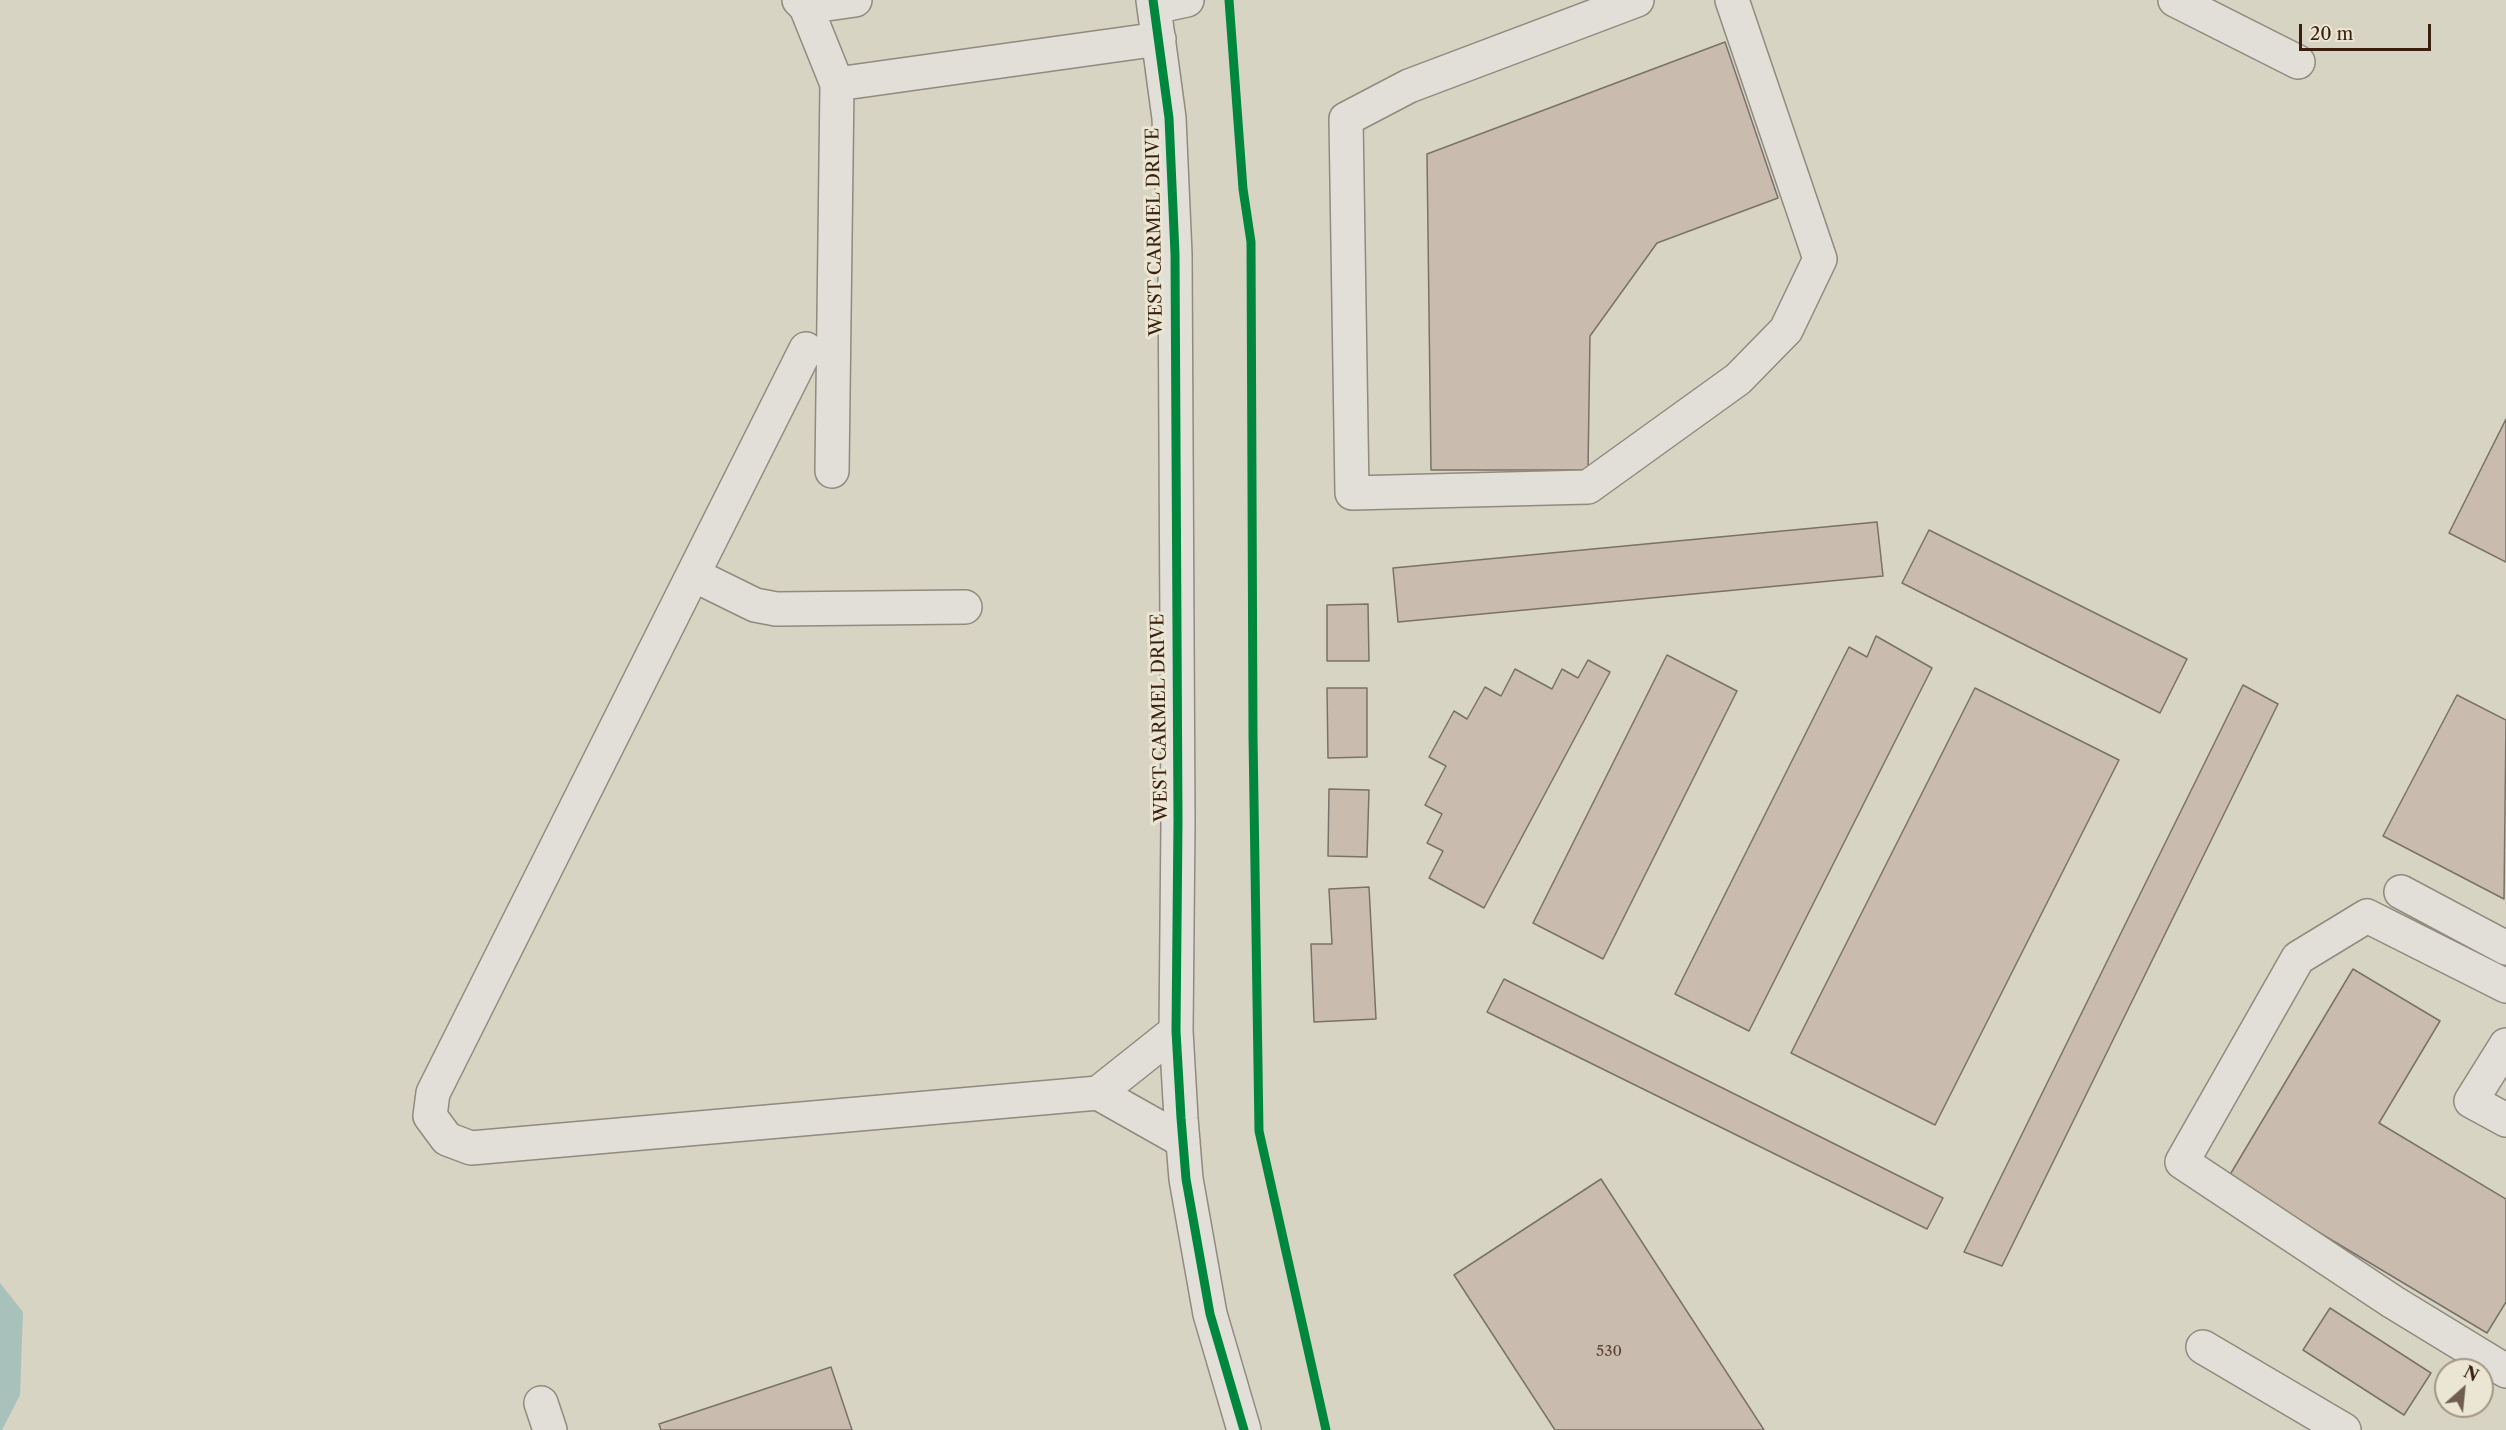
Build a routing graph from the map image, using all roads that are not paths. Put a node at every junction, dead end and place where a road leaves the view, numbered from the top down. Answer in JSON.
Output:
{"nodes":[{"id":1,"x":855,"y":0,"type":"edge"},
{"id":2,"x":1186,"y":0,"type":"edge"},
{"id":3,"x":1637,"y":0,"type":"edge"},
{"id":4,"x":1732,"y":0,"type":"edge"},
{"id":5,"x":2175,"y":0,"type":"edge"},
{"id":6,"x":1153,"y":3,"type":"edge"},
{"id":7,"x":803,"y":4,"type":"edge"},
{"id":8,"x":1159,"y":39,"type":"junction"},
{"id":9,"x":2298,"y":62,"type":"dead end"},
{"id":10,"x":837,"y":84,"type":"junction"},
{"id":11,"x":806,"y":349,"type":"dead end"},
{"id":12,"x":832,"y":471,"type":"dead end"},
{"id":13,"x":694,"y":575,"type":"junction"},
{"id":14,"x":965,"y":607,"type":"dead end"},
{"id":15,"x":2401,"y":892,"type":"dead end"},
{"id":16,"x":2506,"y":948,"type":"edge"},
{"id":17,"x":2506,"y":986,"type":"edge"},
{"id":18,"x":1176,"y":1031,"type":"junction"},
{"id":19,"x":2506,"y":1045,"type":"edge"},
{"id":20,"x":1098,"y":1093,"type":"junction"},
{"id":21,"x":2506,"y":1120,"type":"edge"},
{"id":22,"x":1183,"y":1141,"type":"junction"},
{"id":23,"x":2203,"y":1347,"type":"dead end"},
{"id":24,"x":2506,"y":1371,"type":"edge"},
{"id":25,"x":1244,"y":1430,"type":"edge"},
{"id":26,"x":2344,"y":1430,"type":"edge"}],
"edges":[{"from":1,"to":7,"type":"street"},
{"from":2,"to":6,"type":"street"},
{"from":3,"to":4,"type":"street"},
{"from":5,"to":9,"type":"street"},
{"from":6,"to":8,"type":"street","name":"WEST CARMEL DRIVE"},
{"from":7,"to":10,"type":"street"},
{"from":8,"to":10,"type":"street"},
{"from":8,"to":18,"type":"street","name":"WEST CARMEL DRIVE"},
{"from":10,"to":12,"type":"street"},
{"from":11,"to":13,"type":"street"},
{"from":13,"to":14,"type":"street"},
{"from":13,"to":20,"type":"street"},
{"from":15,"to":16,"type":"street"},
{"from":17,"to":24,"type":"street"},
{"from":18,"to":20,"type":"street"},
{"from":18,"to":22,"type":"street","name":"WEST CARMEL DRIVE"},
{"from":19,"to":21,"type":"street"},
{"from":20,"to":22,"type":"street"},
{"from":22,"to":25,"type":"street","name":"WEST CARMEL DRIVE"},
{"from":23,"to":26,"type":"street"}]}
